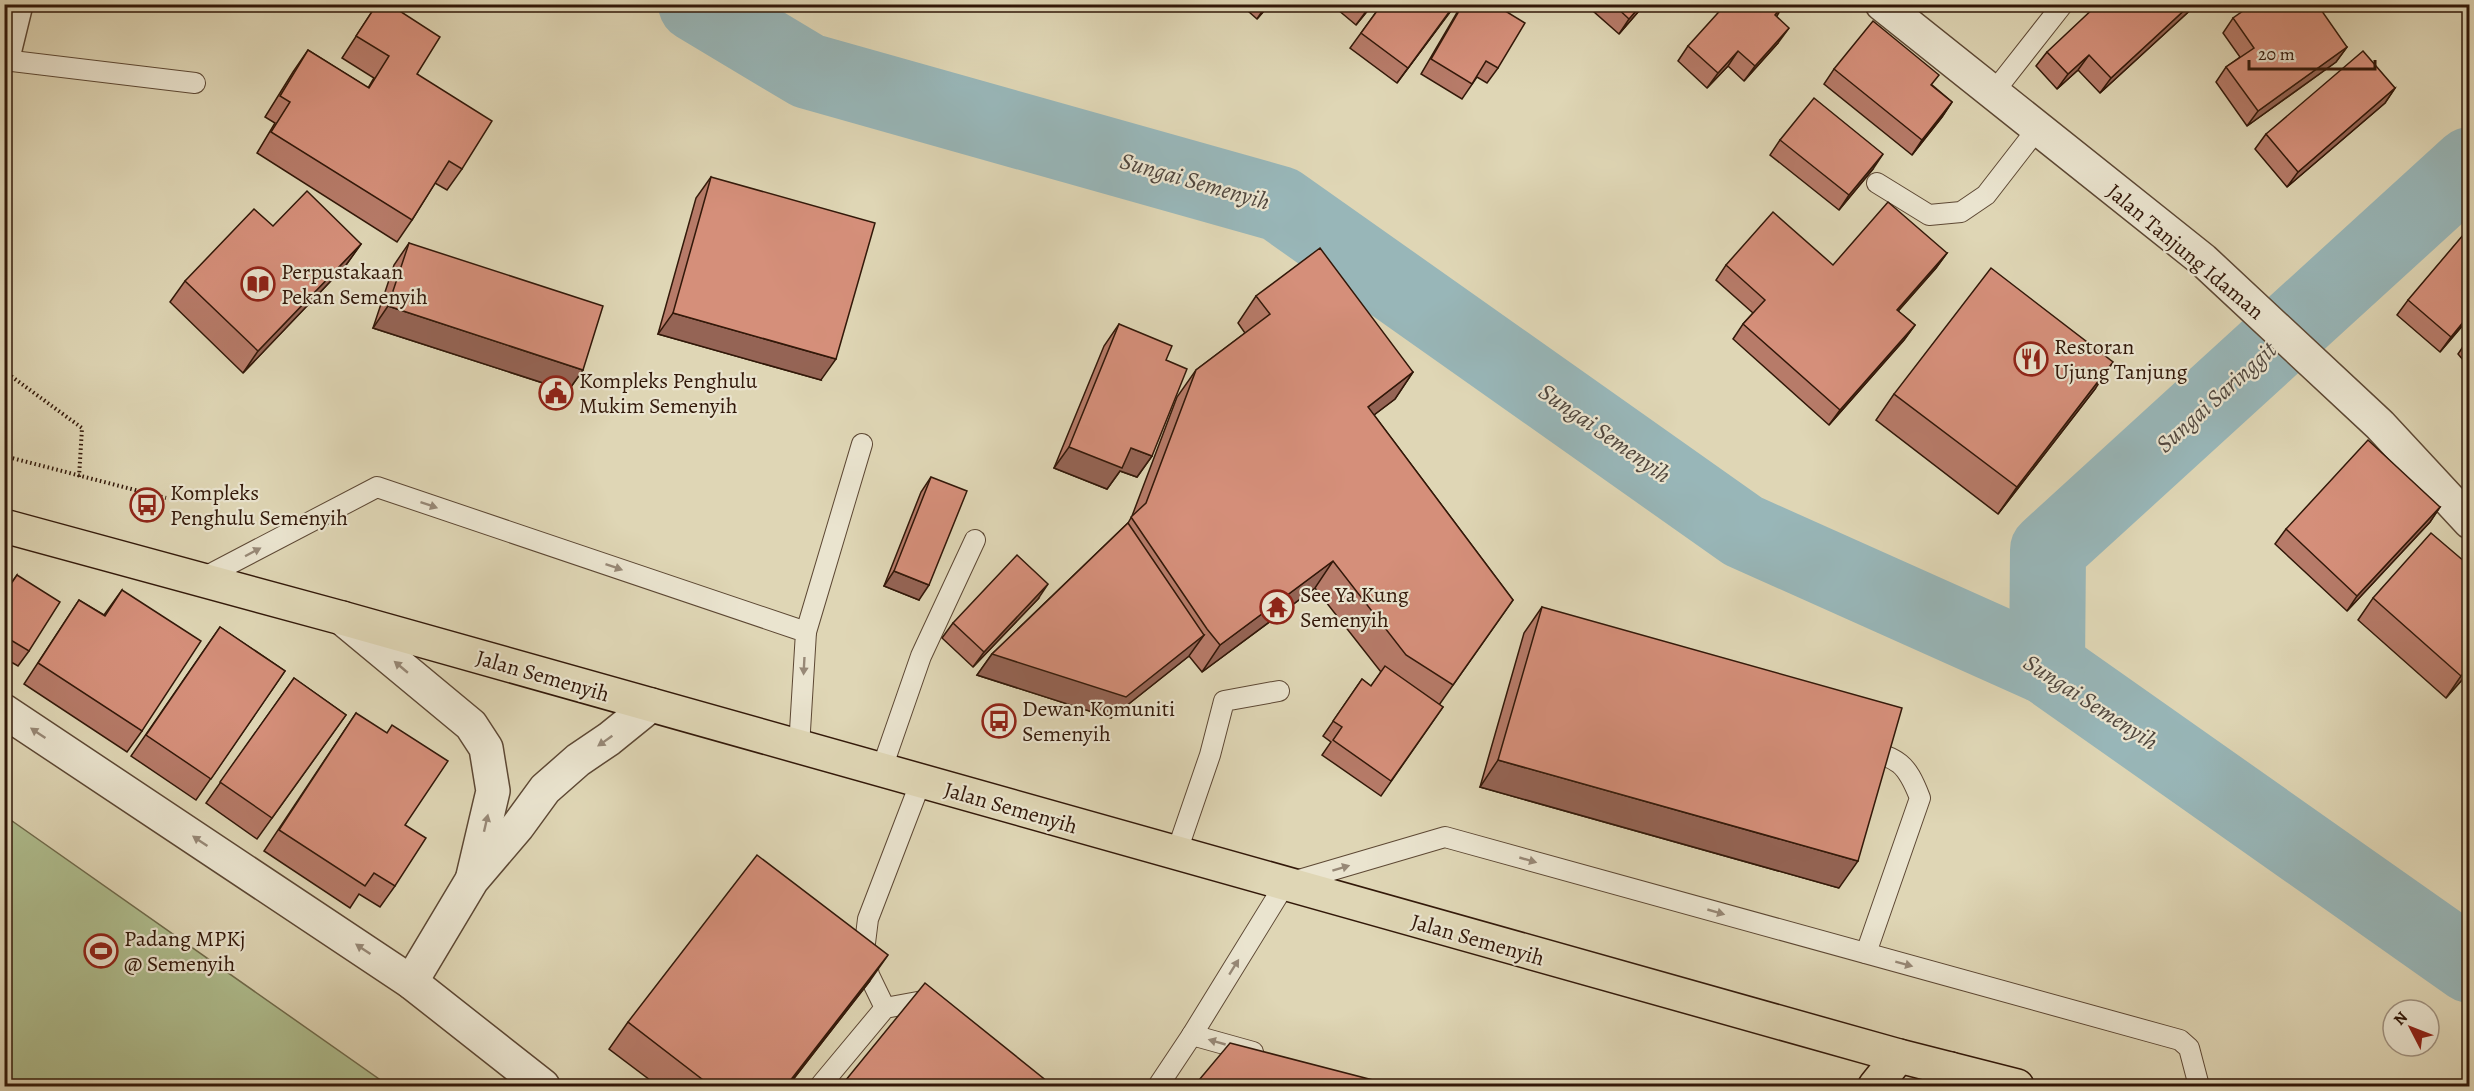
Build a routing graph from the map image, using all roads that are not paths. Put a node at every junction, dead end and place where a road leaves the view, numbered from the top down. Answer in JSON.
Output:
{"nodes":[{"id":1,"x":16,"y":4,"type":"edge"},
{"id":2,"x":1882,"y":4,"type":"edge"},
{"id":3,"x":2062,"y":4,"type":"edge"},
{"id":4,"x":4,"y":53,"type":"edge"},
{"id":5,"x":4,"y":60,"type":"edge"},
{"id":6,"x":195,"y":83,"type":"dead end"},
{"id":7,"x":1993,"y":93,"type":"junction"},
{"id":8,"x":2038,"y":128,"type":"junction"},
{"id":9,"x":1877,"y":183,"type":"edge"},
{"id":10,"x":862,"y":444,"type":"dead end"},
{"id":11,"x":2469,"y":522,"type":"edge"},
{"id":12,"x":4,"y":526,"type":"edge"},
{"id":13,"x":975,"y":540,"type":"dead end"},
{"id":14,"x":201,"y":579,"type":"junction"},
{"id":15,"x":342,"y":618,"type":"junction"},
{"id":16,"x":806,"y":632,"type":"junction"},
{"id":17,"x":1279,"y":691,"type":"dead end"},
{"id":18,"x":651,"y":705,"type":"junction"},
{"id":19,"x":4,"y":711,"type":"edge"},
{"id":20,"x":1848,"y":744,"type":"edge"},
{"id":21,"x":799,"y":747,"type":"junction"},
{"id":22,"x":881,"y":771,"type":"junction"},
{"id":23,"x":921,"y":781,"type":"junction"},
{"id":24,"x":1176,"y":854,"type":"junction"},
{"id":25,"x":472,"y":880,"type":"junction"},
{"id":26,"x":1285,"y":884,"type":"junction"},
{"id":27,"x":1866,"y":954,"type":"junction"},
{"id":28,"x":411,"y":981,"type":"junction"},
{"id":29,"x":885,"y":1008,"type":"junction"},
{"id":30,"x":941,"y":1016,"type":"edge"},
{"id":31,"x":1192,"y":1035,"type":"junction"},
{"id":32,"x":1899,"y":1056,"type":"junction"},
{"id":33,"x":1272,"y":1058,"type":"edge"},
{"id":34,"x":1944,"y":1078,"type":"edge"},
{"id":35,"x":543,"y":1086,"type":"edge"},
{"id":36,"x":820,"y":1086,"type":"edge"},
{"id":37,"x":1158,"y":1086,"type":"edge"},
{"id":38,"x":1875,"y":1086,"type":"edge"},
{"id":39,"x":2017,"y":1086,"type":"edge"},
{"id":40,"x":2199,"y":1086,"type":"edge"}],
"edges":[{"from":1,"to":4,"type":"street"},
{"from":2,"to":7,"type":"street","name":"Jalan Tanjung Idaman"},
{"from":3,"to":7,"type":"lane"},
{"from":5,"to":6,"type":"lane"},
{"from":7,"to":8,"type":"street","name":"Jalan Tanjung Idaman"},
{"from":8,"to":9,"type":"lane"},
{"from":8,"to":11,"type":"street","name":"Jalan Tanjung Idaman"},
{"from":10,"to":16,"type":"lane"},
{"from":12,"to":14,"type":"main road","name":"Jalan Semenyih"},
{"from":13,"to":22,"type":"lane"},
{"from":14,"to":15,"type":"main road","name":"Jalan Semenyih"},
{"from":14,"to":16,"type":"lane","one_way":true},
{"from":15,"to":18,"type":"main road","name":"Jalan Semenyih"},
{"from":25,"to":15,"type":"street","one_way":true},
{"from":16,"to":21,"type":"lane","one_way":true},
{"from":17,"to":24,"type":"lane"},
{"from":18,"to":21,"type":"main road","name":"Jalan Semenyih"},
{"from":18,"to":25,"type":"street","one_way":true},
{"from":28,"to":19,"type":"street","one_way":true},
{"from":20,"to":27,"type":"lane"},
{"from":21,"to":22,"type":"main road","name":"Jalan Semenyih"},
{"from":22,"to":23,"type":"main road","name":"Jalan Semenyih"},
{"from":23,"to":24,"type":"main road","name":"Jalan Semenyih"},
{"from":23,"to":29,"type":"lane"},
{"from":24,"to":26,"type":"main road","name":"Jalan Semenyih"},
{"from":25,"to":28,"type":"street"},
{"from":26,"to":27,"type":"lane","one_way":true},
{"from":31,"to":26,"type":"lane","one_way":true},
{"from":26,"to":32,"type":"main road","name":"Jalan Semenyih"},
{"from":27,"to":40,"type":"lane","one_way":true},
{"from":28,"to":35,"type":"street"},
{"from":29,"to":30,"type":"lane"},
{"from":29,"to":36,"type":"lane"},
{"from":33,"to":31,"type":"lane","one_way":true},
{"from":31,"to":37,"type":"lane"},
{"from":32,"to":34,"type":"main road","name":"Jalan Semenyih"},
{"from":32,"to":38,"type":"main road"},
{"from":34,"to":39,"type":"main road","name":"Jalan Semenyih"}]}
